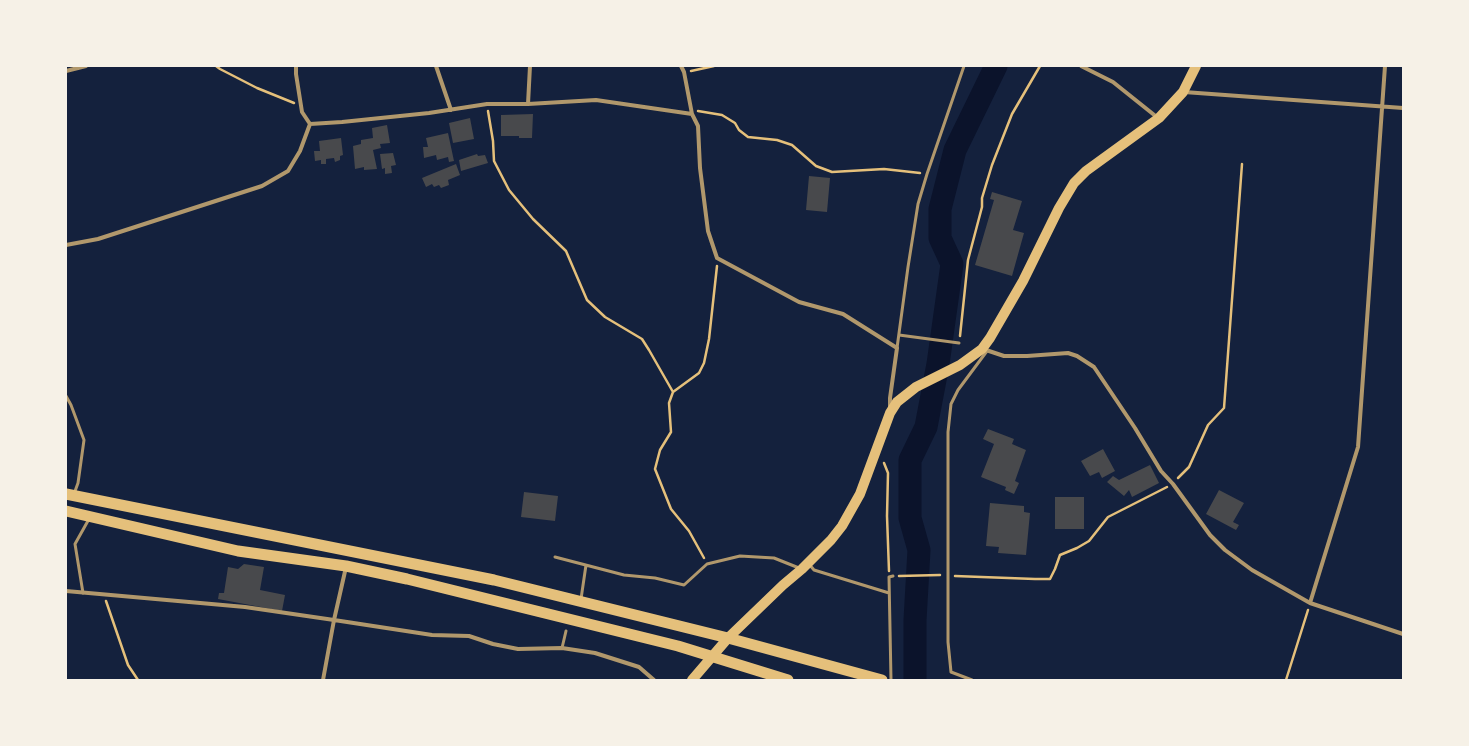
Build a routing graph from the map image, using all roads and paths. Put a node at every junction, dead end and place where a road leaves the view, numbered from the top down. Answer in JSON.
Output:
{"nodes":[{"id":1,"x":86,"y":66,"type":"edge"},
{"id":2,"x":216,"y":66,"type":"edge"},
{"id":3,"x":296,"y":66,"type":"edge"},
{"id":4,"x":436,"y":66,"type":"edge"},
{"id":5,"x":530,"y":66,"type":"edge"},
{"id":6,"x":681,"y":66,"type":"edge"},
{"id":7,"x":714,"y":66,"type":"edge"},
{"id":8,"x":964,"y":66,"type":"edge"},
{"id":9,"x":1040,"y":66,"type":"edge"},
{"id":10,"x":1081,"y":66,"type":"edge"},
{"id":11,"x":1196,"y":66,"type":"edge"},
{"id":12,"x":1385,"y":66,"type":"edge"},
{"id":13,"x":66,"y":71,"type":"edge"},
{"id":14,"x":684,"y":72,"type":"junction"},
{"id":15,"x":1183,"y":92,"type":"junction"},
{"id":16,"x":487,"y":104,"type":"junction"},
{"id":17,"x":528,"y":104,"type":"junction"},
{"id":18,"x":302,"y":105,"type":"junction"},
{"id":19,"x":1383,"y":107,"type":"junction"},
{"id":20,"x":1403,"y":108,"type":"edge"},
{"id":21,"x":450,"y":110,"type":"junction"},
{"id":22,"x":692,"y":112,"type":"junction"},
{"id":23,"x":1159,"y":118,"type":"junction"},
{"id":24,"x":310,"y":124,"type":"junction"},
{"id":25,"x":1242,"y":164,"type":"dead end"},
{"id":26,"x":926,"y":174,"type":"junction"},
{"id":27,"x":66,"y":245,"type":"edge"},
{"id":28,"x":717,"y":258,"type":"junction"},
{"id":29,"x":899,"y":335,"type":"junction"},
{"id":30,"x":959,"y":343,"type":"joint"},
{"id":31,"x":897,"y":348,"type":"junction"},
{"id":32,"x":984,"y":350,"type":"junction"},
{"id":33,"x":673,"y":392,"type":"junction"},
{"id":34,"x":66,"y":396,"type":"edge"},
{"id":35,"x":890,"y":413,"type":"junction"},
{"id":36,"x":875,"y":455,"type":"junction"},
{"id":37,"x":1173,"y":484,"type":"junction"},
{"id":38,"x":70,"y":495,"type":"edge"},
{"id":39,"x":66,"y":511,"type":"edge"},
{"id":40,"x":90,"y":516,"type":"junction"},
{"id":41,"x":555,"y":557,"type":"dead end"},
{"id":42,"x":707,"y":564,"type":"junction"},
{"id":43,"x":586,"y":565,"type":"junction"},
{"id":44,"x":346,"y":566,"type":"junction"},
{"id":45,"x":805,"y":567,"type":"junction"},
{"id":46,"x":893,"y":576,"type":"joint"},
{"id":47,"x":948,"y":576,"type":"junction"},
{"id":48,"x":889,"y":577,"type":"junction"},
{"id":49,"x":66,"y":591,"type":"edge"},
{"id":50,"x":83,"y":593,"type":"junction"},
{"id":51,"x":889,"y":593,"type":"junction"},
{"id":52,"x":104,"y":595,"type":"junction"},
{"id":53,"x":580,"y":602,"type":"junction"},
{"id":54,"x":1310,"y":603,"type":"junction"},
{"id":55,"x":334,"y":620,"type":"junction"},
{"id":56,"x":566,"y":631,"type":"dead end"},
{"id":57,"x":1403,"y":634,"type":"edge"},
{"id":58,"x":728,"y":638,"type":"junction"},
{"id":59,"x":562,"y":648,"type":"junction"},
{"id":60,"x":713,"y":657,"type":"junction"},
{"id":61,"x":138,"y":680,"type":"edge"},
{"id":62,"x":323,"y":680,"type":"edge"},
{"id":63,"x":654,"y":680,"type":"edge"},
{"id":64,"x":692,"y":680,"type":"edge"},
{"id":65,"x":788,"y":680,"type":"edge"},
{"id":66,"x":882,"y":680,"type":"edge"},
{"id":67,"x":891,"y":680,"type":"edge"},
{"id":68,"x":972,"y":680,"type":"edge"},
{"id":69,"x":1286,"y":680,"type":"edge"}],
"edges":[{"from":1,"to":13,"type":"street"},
{"from":2,"to":18,"type":"path"},
{"from":3,"to":18,"type":"street"},
{"from":4,"to":21,"type":"street"},
{"from":5,"to":17,"type":"street"},
{"from":6,"to":14,"type":"street"},
{"from":7,"to":14,"type":"path"},
{"from":8,"to":26,"type":"lane"},
{"from":9,"to":30,"type":"path"},
{"from":10,"to":23,"type":"street"},
{"from":11,"to":15,"type":"main road"},
{"from":12,"to":19,"type":"street"},
{"from":14,"to":22,"type":"street"},
{"from":15,"to":19,"type":"street"},
{"from":15,"to":23,"type":"main road"},
{"from":16,"to":17,"type":"street"},
{"from":16,"to":21,"type":"street"},
{"from":16,"to":33,"type":"path"},
{"from":17,"to":22,"type":"street"},
{"from":18,"to":24,"type":"street"},
{"from":19,"to":20,"type":"street"},
{"from":19,"to":54,"type":"street"},
{"from":21,"to":24,"type":"street"},
{"from":22,"to":26,"type":"path"},
{"from":22,"to":28,"type":"street"},
{"from":23,"to":32,"type":"main road"},
{"from":24,"to":27,"type":"street"},
{"from":25,"to":37,"type":"path"},
{"from":26,"to":29,"type":"lane"},
{"from":28,"to":31,"type":"street"},
{"from":28,"to":33,"type":"path"},
{"from":29,"to":30,"type":"lane"},
{"from":29,"to":31,"type":"lane"},
{"from":31,"to":35,"type":"street"},
{"from":32,"to":35,"type":"main road"},
{"from":32,"to":37,"type":"street"},
{"from":32,"to":47,"type":"lane"},
{"from":33,"to":42,"type":"path"},
{"from":34,"to":38,"type":"lane"},
{"from":35,"to":36,"type":"main road"},
{"from":36,"to":45,"type":"main road"},
{"from":36,"to":48,"type":"path"},
{"from":37,"to":47,"type":"path"},
{"from":37,"to":54,"type":"street"},
{"from":38,"to":53,"type":"highway"},
{"from":39,"to":40,"type":"highway"},
{"from":40,"to":44,"type":"highway"},
{"from":40,"to":50,"type":"lane"},
{"from":41,"to":43,"type":"lane"},
{"from":42,"to":43,"type":"lane"},
{"from":42,"to":45,"type":"lane"},
{"from":43,"to":53,"type":"lane"},
{"from":44,"to":55,"type":"street"},
{"from":44,"to":60,"type":"highway"},
{"from":45,"to":51,"type":"lane"},
{"from":45,"to":58,"type":"main road"},
{"from":46,"to":47,"type":"path"},
{"from":46,"to":48,"type":"lane"},
{"from":47,"to":68,"type":"lane"},
{"from":48,"to":51,"type":"lane"},
{"from":49,"to":50,"type":"street"},
{"from":50,"to":52,"type":"street"},
{"from":51,"to":67,"type":"lane"},
{"from":52,"to":55,"type":"street"},
{"from":52,"to":61,"type":"path"},
{"from":53,"to":58,"type":"highway"},
{"from":54,"to":57,"type":"street"},
{"from":54,"to":69,"type":"path"},
{"from":55,"to":59,"type":"street"},
{"from":55,"to":62,"type":"street"},
{"from":56,"to":59,"type":"lane"},
{"from":58,"to":60,"type":"main road"},
{"from":58,"to":66,"type":"highway"},
{"from":59,"to":63,"type":"street"},
{"from":60,"to":64,"type":"main road"},
{"from":60,"to":65,"type":"highway"}]}
